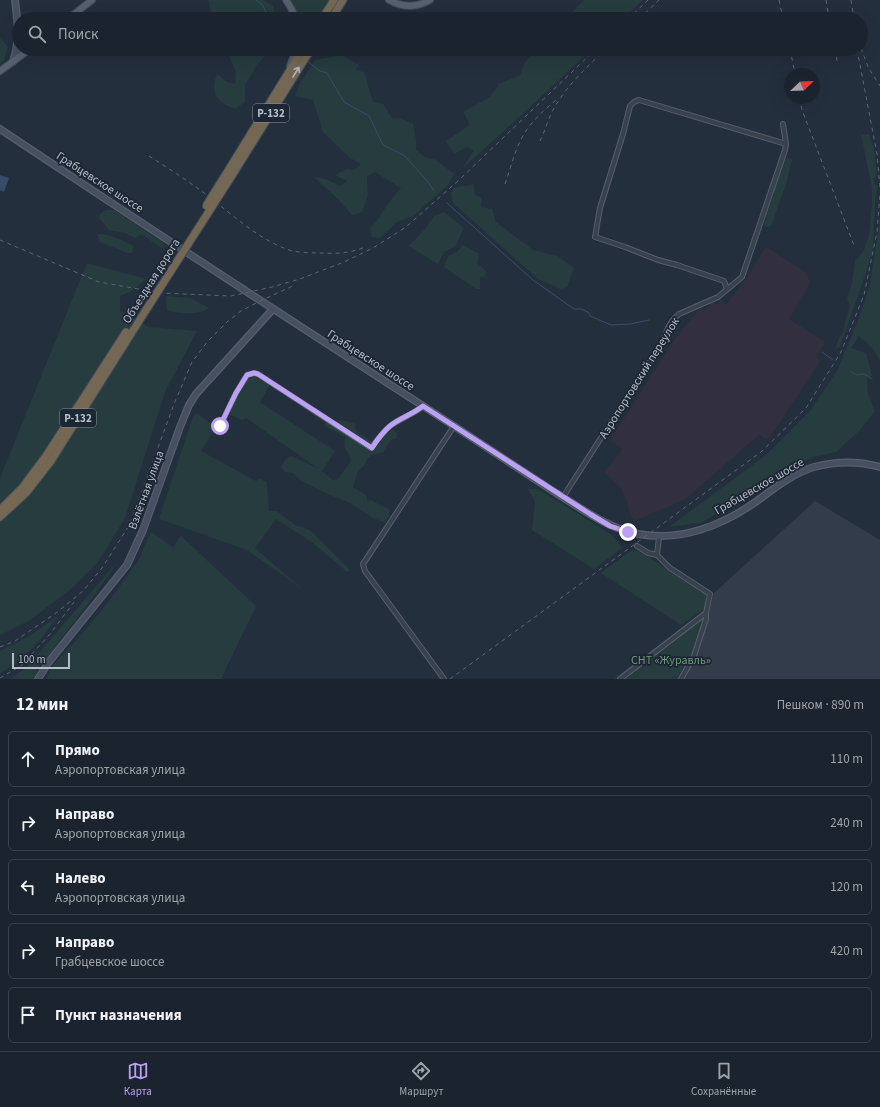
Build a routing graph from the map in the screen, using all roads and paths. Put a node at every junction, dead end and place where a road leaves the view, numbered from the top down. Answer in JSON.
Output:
{"nodes":[{"id":1,"x":15,"y":0,"type":"edge"},
{"id":2,"x":92,"y":0,"type":"edge"},
{"id":3,"x":286,"y":0,"type":"edge"},
{"id":4,"x":334,"y":0,"type":"edge"},
{"id":5,"x":343,"y":0,"type":"edge"},
{"id":6,"x":389,"y":0,"type":"edge"},
{"id":7,"x":430,"y":0,"type":"edge"},
{"id":8,"x":17,"y":12,"type":"edge"},
{"id":9,"x":77,"y":12,"type":"edge"},
{"id":10,"x":293,"y":12,"type":"edge"},
{"id":11,"x":326,"y":12,"type":"edge"},
{"id":12,"x":335,"y":12,"type":"edge"},
{"id":13,"x":14,"y":56,"type":"edge"},
{"id":14,"x":20,"y":56,"type":"edge"},
{"id":15,"x":294,"y":56,"type":"edge"},
{"id":16,"x":299,"y":56,"type":"edge"},
{"id":17,"x":306,"y":56,"type":"edge"},
{"id":18,"x":12,"y":62,"type":"junction"},
{"id":19,"x":0,"y":71,"type":"edge"},
{"id":20,"x":286,"y":77,"type":"junction"},
{"id":21,"x":783,"y":124,"type":"dead end"},
{"id":22,"x":0,"y":130,"type":"edge"},
{"id":23,"x":786,"y":144,"type":"junction"},
{"id":24,"x":228,"y":175,"type":"junction"},
{"id":25,"x":728,"y":289,"type":"junction"},
{"id":26,"x":144,"y":309,"type":"junction"},
{"id":27,"x":273,"y":309,"type":"junction"},
{"id":28,"x":423,"y":406,"type":"junction"},
{"id":29,"x":220,"y":426,"type":"dead end"},
{"id":30,"x":454,"y":426,"type":"junction"},
{"id":31,"x":880,"y":467,"type":"edge"},
{"id":32,"x":563,"y":497,"type":"junction"},
{"id":33,"x":0,"y":510,"type":"edge"},
{"id":34,"x":0,"y":517,"type":"edge"},
{"id":35,"x":660,"y":537,"type":"junction"},
{"id":36,"x":637,"y":546,"type":"dead end"},
{"id":37,"x":657,"y":555,"type":"junction"},
{"id":38,"x":706,"y":613,"type":"junction"},
{"id":39,"x":38,"y":679,"type":"edge"},
{"id":40,"x":444,"y":679,"type":"edge"},
{"id":41,"x":620,"y":679,"type":"edge"},
{"id":42,"x":681,"y":679,"type":"edge"}],
"edges":[{"from":1,"to":8,"type":"main road"},
{"from":2,"to":9,"type":"main road"},
{"from":3,"to":10,"type":"main road"},
{"from":4,"to":11,"type":"highway"},
{"from":5,"to":12,"type":"highway"},
{"from":6,"to":7,"type":"main road"},
{"from":13,"to":18,"type":"main road"},
{"from":14,"to":18,"type":"main road"},
{"from":15,"to":20,"type":"main road"},
{"from":16,"to":20,"type":"highway","name":"Объездная дорога","number":"Р-132"},
{"from":24,"to":17,"type":"highway","name":"Объездная дорога","number":"Р-132","one_way":true},
{"from":18,"to":19,"type":"main road"},
{"from":20,"to":24,"type":"highway","name":"Объездная дорога","number":"Р-132"},
{"from":21,"to":23,"type":"street","name":"Аэропортовский переулок"},
{"from":22,"to":27,"type":"main road","name":"Грабцевское шоссе"},
{"from":23,"to":25,"type":"street","name":"Аэропортовский переулок"},
{"from":23,"to":25,"type":"street"},
{"from":24,"to":26,"type":"highway","name":"Объездная дорога","number":"Р-132","bridge":true},
{"from":25,"to":32,"type":"street","name":"Аэропортовский переулок"},
{"from":26,"to":33,"type":"highway","name":"Объездная дорога","number":"Р-132"},
{"from":26,"to":34,"type":"highway","name":"Объездная дорога","number":"Р-132"},
{"from":27,"to":28,"type":"main road","name":"Грабцевское шоссе"},
{"from":27,"to":39,"type":"main road","name":"Взлётная улица"},
{"from":28,"to":29,"type":"street"},
{"from":28,"to":30,"type":"main road","name":"Грабцевское шоссе"},
{"from":30,"to":32,"type":"main road","name":"Грабцевское шоссе"},
{"from":30,"to":40,"type":"street"},
{"from":31,"to":35,"type":"main road","name":"Грабцевское шоссе"},
{"from":32,"to":35,"type":"main road","name":"Грабцевское шоссе"},
{"from":35,"to":37,"type":"street"},
{"from":36,"to":37,"type":"street"},
{"from":37,"to":38,"type":"street"},
{"from":38,"to":41,"type":"street"},
{"from":38,"to":42,"type":"street"}]}
